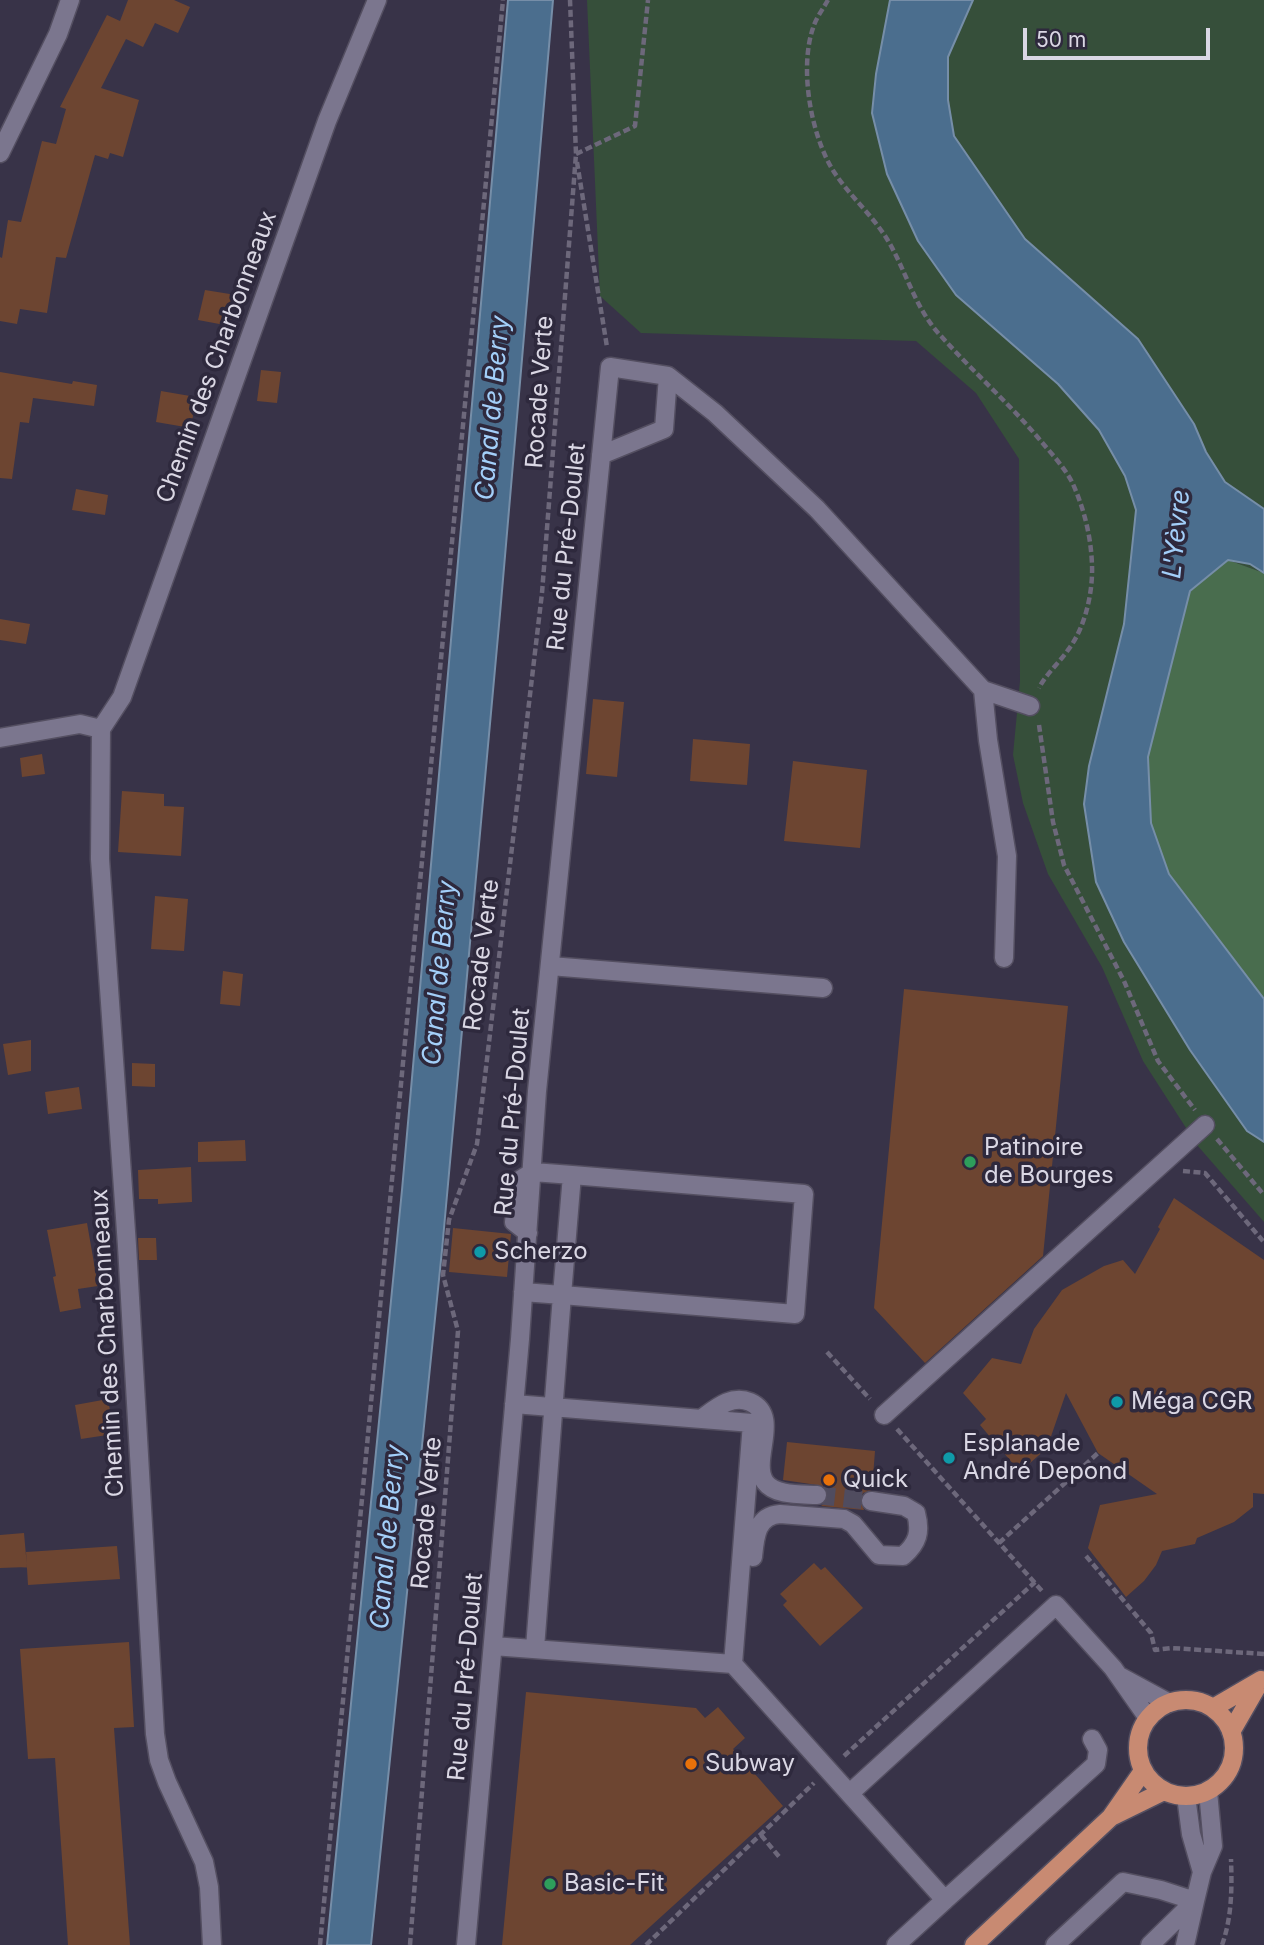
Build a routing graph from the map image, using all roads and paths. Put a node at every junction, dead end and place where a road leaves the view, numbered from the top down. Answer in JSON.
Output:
{"nodes":[{"id":1,"x":70,"y":0,"type":"edge"},
{"id":2,"x":377,"y":0,"type":"edge"},
{"id":3,"x":503,"y":0,"type":"edge"},
{"id":4,"x":570,"y":0,"type":"edge"},
{"id":5,"x":648,"y":0,"type":"edge"},
{"id":6,"x":828,"y":0,"type":"edge"},
{"id":7,"x":0,"y":153,"type":"edge"},
{"id":8,"x":576,"y":154,"type":"junction"},
{"id":9,"x":610,"y":367,"type":"junction"},
{"id":10,"x":668,"y":376,"type":"junction"},
{"id":11,"x":601,"y":455,"type":"junction"},
{"id":12,"x":983,"y":690,"type":"junction"},
{"id":13,"x":1030,"y":706,"type":"junction"},
{"id":14,"x":101,"y":729,"type":"junction"},
{"id":15,"x":0,"y":738,"type":"edge"},
{"id":16,"x":1004,"y":958,"type":"dead end"},
{"id":17,"x":550,"y":966,"type":"junction"},
{"id":18,"x":823,"y":988,"type":"dead end"},
{"id":19,"x":1205,"y":1125,"type":"junction"},
{"id":20,"x":1156,"y":1169,"type":"junction"},
{"id":21,"x":533,"y":1171,"type":"junction"},
{"id":22,"x":572,"y":1175,"type":"junction"},
{"id":23,"x":1264,"y":1195,"type":"edge"},
{"id":24,"x":1263,"y":1241,"type":"edge"},
{"id":25,"x":523,"y":1292,"type":"junction"},
{"id":26,"x":562,"y":1295,"type":"junction"},
{"id":27,"x":827,"y":1352,"type":"dead end"},
{"id":28,"x":514,"y":1404,"type":"junction"},
{"id":29,"x":554,"y":1407,"type":"junction"},
{"id":30,"x":884,"y":1415,"type":"junction"},
{"id":31,"x":701,"y":1419,"type":"junction"},
{"id":32,"x":1098,"y":1453,"type":"dead end"},
{"id":33,"x":817,"y":1495,"type":"tunnel mouth"},
{"id":34,"x":871,"y":1501,"type":"tunnel mouth"},
{"id":35,"x":999,"y":1542,"type":"junction"},
{"id":36,"x":1086,"y":1556,"type":"dead end"},
{"id":37,"x":738,"y":1602,"type":"junction"},
{"id":38,"x":1056,"y":1605,"type":"junction"},
{"id":39,"x":494,"y":1646,"type":"junction"},
{"id":40,"x":535,"y":1648,"type":"junction"},
{"id":41,"x":1264,"y":1654,"type":"edge"},
{"id":42,"x":733,"y":1664,"type":"junction"},
{"id":43,"x":1118,"y":1676,"type":"junction"},
{"id":44,"x":1263,"y":1679,"type":"edge"},
{"id":45,"x":1169,"y":1703,"type":"junction"},
{"id":46,"x":1213,"y":1707,"type":"junction"},
{"id":47,"x":1148,"y":1718,"type":"junction"},
{"id":48,"x":1231,"y":1732,"type":"junction"},
{"id":49,"x":1092,"y":1739,"type":"dead end"},
{"id":50,"x":1143,"y":1770,"type":"junction"},
{"id":51,"x":1164,"y":1791,"type":"junction"},
{"id":52,"x":1208,"y":1791,"type":"junction"},
{"id":53,"x":850,"y":1793,"type":"junction"},
{"id":54,"x":1186,"y":1796,"type":"junction"},
{"id":55,"x":1111,"y":1817,"type":"junction"},
{"id":56,"x":1212,"y":1832,"type":"junction"},
{"id":57,"x":761,"y":1835,"type":"dead end"},
{"id":58,"x":781,"y":1858,"type":"dead end"},
{"id":59,"x":1202,"y":1872,"type":"junction"},
{"id":60,"x":944,"y":1900,"type":"junction"},
{"id":61,"x":1195,"y":1901,"type":"junction"},
{"id":62,"x":212,"y":1945,"type":"edge"},
{"id":63,"x":320,"y":1945,"type":"edge"},
{"id":64,"x":410,"y":1945,"type":"edge"},
{"id":65,"x":466,"y":1945,"type":"edge"},
{"id":66,"x":896,"y":1945,"type":"edge"},
{"id":67,"x":974,"y":1945,"type":"edge"},
{"id":68,"x":1055,"y":1945,"type":"edge"},
{"id":69,"x":1150,"y":1945,"type":"edge"},
{"id":70,"x":1185,"y":1945,"type":"edge"},
{"id":71,"x":1222,"y":1945,"type":"edge"}],
"edges":[{"from":1,"to":7,"type":"street"},
{"from":2,"to":14,"type":"street","name":"Chemin des Charbonneaux"},
{"from":3,"to":63,"type":"path"},
{"from":4,"to":8,"type":"path"},
{"from":5,"to":8,"type":"path"},
{"from":6,"to":13,"type":"path"},
{"from":8,"to":9,"type":"path"},
{"from":8,"to":64,"type":"path","name":"Rocade Verte"},
{"from":9,"to":10,"type":"street"},
{"from":9,"to":11,"type":"street","name":"Rue du Pré-Doulet"},
{"from":10,"to":11,"type":"street"},
{"from":10,"to":12,"type":"street"},
{"from":11,"to":17,"type":"street","name":"Rue du Pré-Doulet"},
{"from":12,"to":13,"type":"street"},
{"from":12,"to":16,"type":"street"},
{"from":13,"to":19,"type":"path"},
{"from":14,"to":15,"type":"street"},
{"from":14,"to":62,"type":"street","name":"Chemin des Charbonneaux"},
{"from":17,"to":18,"type":"street"},
{"from":17,"to":21,"type":"street","name":"Rue du Pré-Doulet"},
{"from":19,"to":20,"type":"street"},
{"from":19,"to":23,"type":"path"},
{"from":20,"to":24,"type":"path"},
{"from":20,"to":30,"type":"street"},
{"from":21,"to":22,"type":"street"},
{"from":21,"to":25,"type":"street","name":"Rue du Pré-Doulet"},
{"from":22,"to":26,"type":"street"},
{"from":22,"to":26,"type":"street"},
{"from":25,"to":26,"type":"street"},
{"from":25,"to":28,"type":"street","name":"Rue du Pré-Doulet"},
{"from":26,"to":29,"type":"street"},
{"from":27,"to":30,"type":"path"},
{"from":28,"to":29,"type":"street"},
{"from":28,"to":39,"type":"street","name":"Rue du Pré-Doulet"},
{"from":29,"to":31,"type":"street"},
{"from":29,"to":40,"type":"street"},
{"from":30,"to":35,"type":"path"},
{"from":31,"to":33,"type":"street"},
{"from":31,"to":37,"type":"street"},
{"from":32,"to":35,"type":"path"},
{"from":34,"to":37,"type":"street"},
{"from":35,"to":38,"type":"path"},
{"from":36,"to":41,"type":"path"},
{"from":37,"to":42,"type":"street"},
{"from":38,"to":43,"type":"street"},
{"from":38,"to":53,"type":"street"},
{"from":39,"to":40,"type":"street"},
{"from":39,"to":65,"type":"street","name":"Rue du Pré-Doulet"},
{"from":40,"to":42,"type":"street"},
{"from":42,"to":53,"type":"street"},
{"from":43,"to":45,"type":"street"},
{"from":43,"to":47,"type":"street"},
{"from":44,"to":46,"type":"main road"},
{"from":44,"to":48,"type":"main road"},
{"from":45,"to":46,"type":"main road"},
{"from":45,"to":47,"type":"main road"},
{"from":46,"to":48,"type":"main road"},
{"from":47,"to":50,"type":"main road"},
{"from":48,"to":52,"type":"main road"},
{"from":49,"to":60,"type":"street"},
{"from":50,"to":51,"type":"main road"},
{"from":50,"to":55,"type":"main road"},
{"from":51,"to":54,"type":"main road"},
{"from":51,"to":55,"type":"main road"},
{"from":52,"to":54,"type":"main road"},
{"from":52,"to":56,"type":"street"},
{"from":53,"to":60,"type":"street"},
{"from":54,"to":59,"type":"street"},
{"from":55,"to":67,"type":"main road"},
{"from":56,"to":59,"type":"street"},
{"from":56,"to":71,"type":"path"},
{"from":57,"to":58,"type":"path"},
{"from":59,"to":61,"type":"street"},
{"from":60,"to":66,"type":"street"},
{"from":61,"to":68,"type":"street"},
{"from":61,"to":69,"type":"street"},
{"from":61,"to":70,"type":"street"}]}
